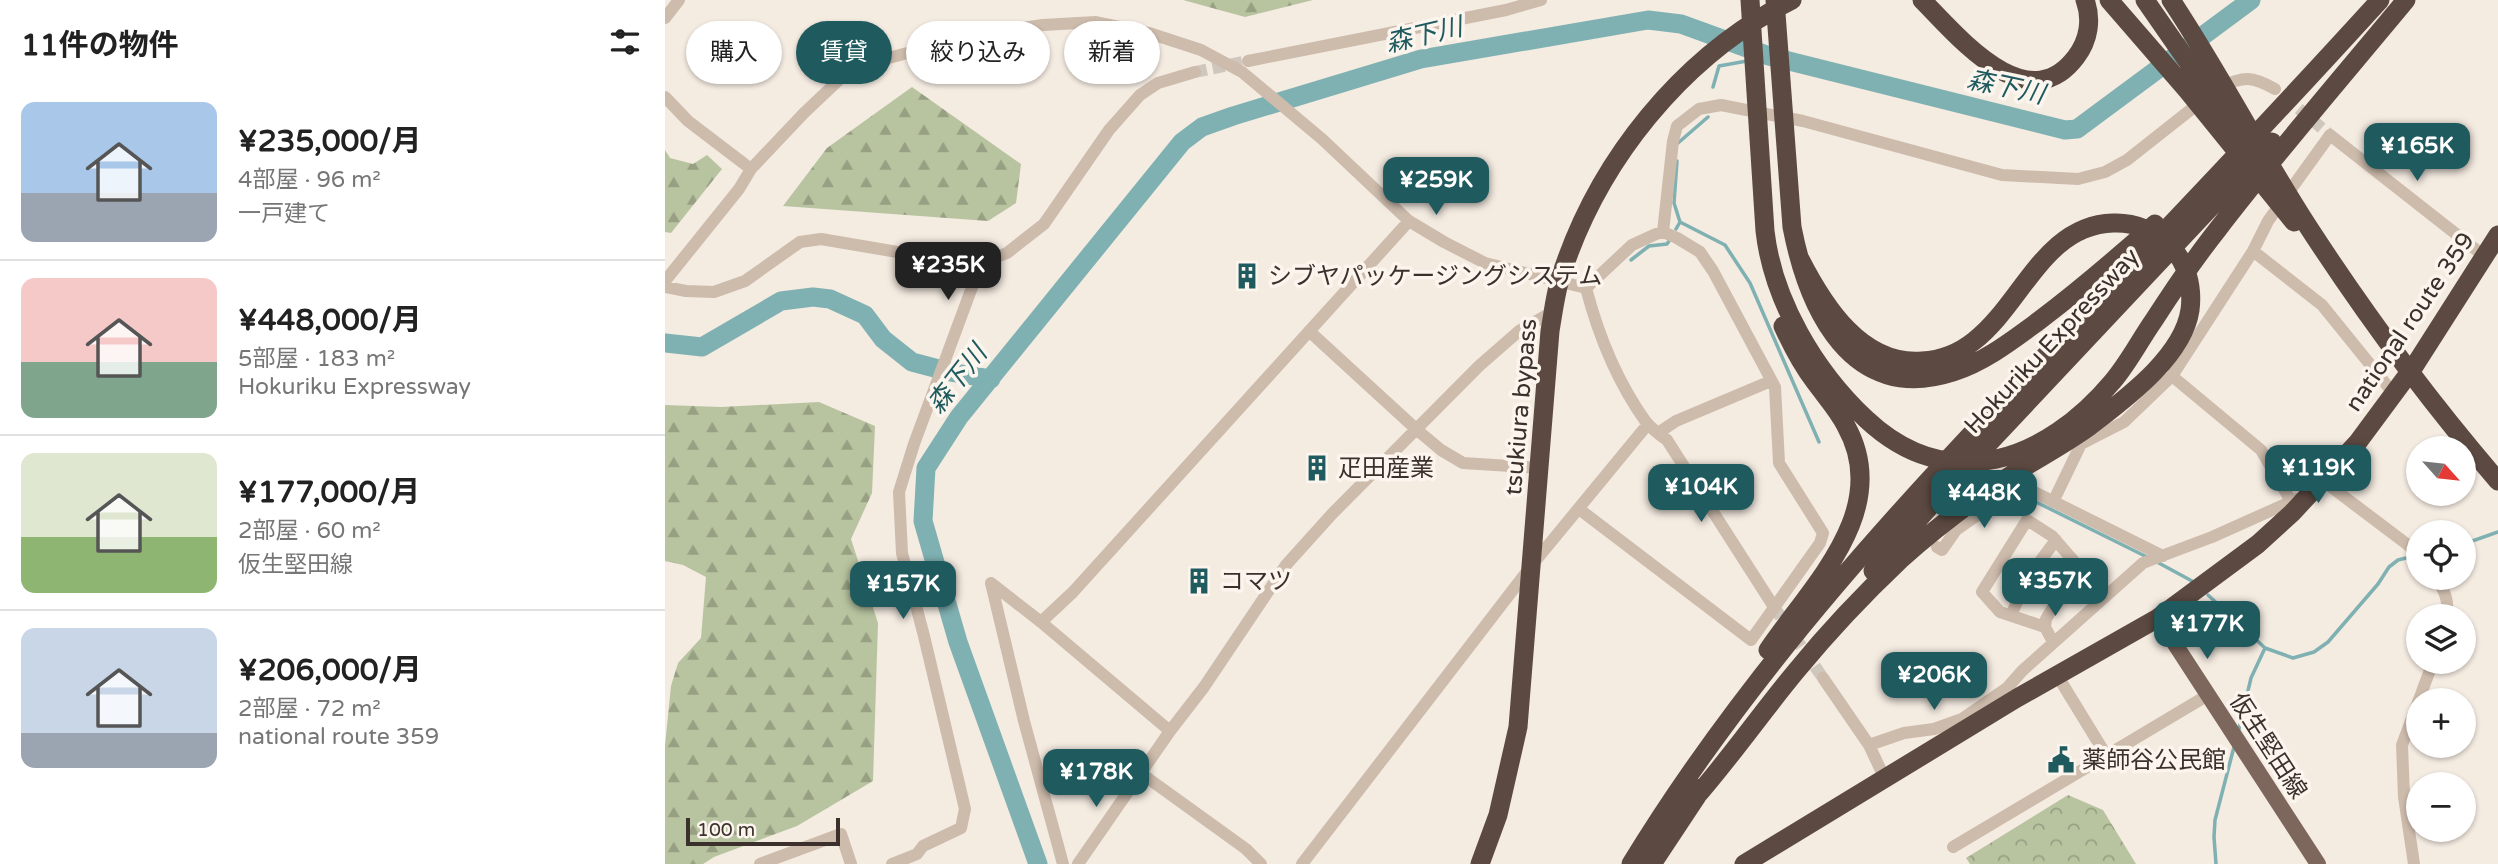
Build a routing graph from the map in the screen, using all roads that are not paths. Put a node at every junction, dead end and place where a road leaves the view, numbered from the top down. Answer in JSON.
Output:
{"nodes":[{"id":1,"x":679,"y":0,"type":"edge"},
{"id":2,"x":1541,"y":0,"type":"edge"},
{"id":3,"x":1736,"y":0,"type":"edge"},
{"id":4,"x":1750,"y":0,"type":"edge"},
{"id":5,"x":1922,"y":0,"type":"edge"},
{"id":6,"x":1935,"y":0,"type":"edge"},
{"id":7,"x":2072,"y":0,"type":"edge"},
{"id":8,"x":2085,"y":0,"type":"edge"},
{"id":9,"x":2109,"y":0,"type":"edge"},
{"id":10,"x":2145,"y":0,"type":"edge"},
{"id":11,"x":2171,"y":0,"type":"edge"},
{"id":12,"x":2176,"y":0,"type":"edge"},
{"id":13,"x":2405,"y":0,"type":"edge"},
{"id":14,"x":1781,"y":1,"type":"edge"},
{"id":15,"x":2379,"y":1,"type":"edge"},
{"id":16,"x":665,"y":18,"type":"edge"},
{"id":17,"x":1245,"y":66,"type":"junction"},
{"id":18,"x":1195,"y":72,"type":"tunnel mouth"},
{"id":19,"x":1755,"y":74,"type":"junction"},
{"id":20,"x":2275,"y":89,"type":"tunnel mouth"},
{"id":21,"x":665,"y":97,"type":"edge"},
{"id":22,"x":751,"y":169,"type":"junction"},
{"id":23,"x":2278,"y":177,"type":"junction"},
{"id":24,"x":1409,"y":221,"type":"junction"},
{"id":25,"x":1663,"y":232,"type":"junction"},
{"id":26,"x":2498,"y":235,"type":"edge"},
{"id":27,"x":2253,"y":251,"type":"junction"},
{"id":28,"x":2484,"y":256,"type":"junction"},
{"id":29,"x":1800,"y":259,"type":"junction"},
{"id":30,"x":1769,"y":262,"type":"junction"},
{"id":31,"x":981,"y":263,"type":"junction"},
{"id":32,"x":2330,"y":265,"type":"junction"},
{"id":33,"x":665,"y":281,"type":"edge"},
{"id":34,"x":1559,"y":281,"type":"junction"},
{"id":35,"x":665,"y":286,"type":"edge"},
{"id":36,"x":1586,"y":288,"type":"junction"},
{"id":37,"x":2358,"y":301,"type":"junction"},
{"id":38,"x":1554,"y":311,"type":"junction"},
{"id":39,"x":1309,"y":331,"type":"junction"},
{"id":40,"x":2172,"y":376,"type":"junction"},
{"id":41,"x":1771,"y":381,"type":"junction"},
{"id":42,"x":2394,"y":394,"type":"junction"},
{"id":43,"x":1648,"y":424,"type":"junction"},
{"id":44,"x":1416,"y":429,"type":"junction"},
{"id":45,"x":1658,"y":433,"type":"junction"},
{"id":46,"x":1540,"y":468,"type":"junction"},
{"id":47,"x":2322,"y":480,"type":"junction"},
{"id":48,"x":2498,"y":481,"type":"edge"},
{"id":49,"x":2053,"y":502,"type":"junction"},
{"id":50,"x":2292,"y":503,"type":"junction"},
{"id":51,"x":1579,"y":509,"type":"junction"},
{"id":52,"x":2056,"y":540,"type":"junction"},
{"id":53,"x":2406,"y":545,"type":"edge"},
{"id":54,"x":1937,"y":547,"type":"dead end"},
{"id":55,"x":2156,"y":559,"type":"junction"},
{"id":56,"x":1532,"y":565,"type":"junction"},
{"id":57,"x":1774,"y":607,"type":"junction"},
{"id":58,"x":2011,"y":615,"type":"junction"},
{"id":59,"x":2158,"y":618,"type":"junction"},
{"id":60,"x":1041,"y":622,"type":"junction"},
{"id":61,"x":2045,"y":626,"type":"junction"},
{"id":62,"x":2053,"y":642,"type":"junction"},
{"id":63,"x":2429,"y":674,"type":"edge"},
{"id":64,"x":2057,"y":675,"type":"junction"},
{"id":65,"x":1823,"y":678,"type":"tunnel mouth"},
{"id":66,"x":2207,"y":695,"type":"junction"},
{"id":67,"x":2007,"y":696,"type":"junction"},
{"id":68,"x":1170,"y":732,"type":"junction"},
{"id":69,"x":1869,"y":746,"type":"junction"},
{"id":70,"x":2106,"y":755,"type":"junction"},
{"id":71,"x":1142,"y":774,"type":"junction"},
{"id":72,"x":1885,"y":779,"type":"junction"},
{"id":73,"x":1675,"y":796,"type":"junction"},
{"id":74,"x":1695,"y":798,"type":"junction"},
{"id":75,"x":1953,"y":847,"type":"dead end"},
{"id":76,"x":918,"y":859,"type":"edge"},
{"id":77,"x":759,"y":864,"type":"edge"},
{"id":78,"x":851,"y":864,"type":"edge"},
{"id":79,"x":892,"y":864,"type":"edge"},
{"id":80,"x":1063,"y":864,"type":"edge"},
{"id":81,"x":1078,"y":864,"type":"edge"},
{"id":82,"x":1261,"y":864,"type":"edge"},
{"id":83,"x":1302,"y":864,"type":"edge"},
{"id":84,"x":1480,"y":864,"type":"edge"},
{"id":85,"x":1631,"y":864,"type":"edge"},
{"id":86,"x":1651,"y":864,"type":"edge"},
{"id":87,"x":1744,"y":864,"type":"edge"},
{"id":88,"x":2318,"y":864,"type":"edge"},
{"id":89,"x":2414,"y":864,"type":"edge"}],
"edges":[{"from":1,"to":16,"type":"street"},
{"from":2,"to":17,"type":"street"},
{"from":3,"to":19,"type":"highway"},
{"from":4,"to":19,"type":"highway"},
{"from":5,"to":8,"type":"highway"},
{"from":6,"to":7,"type":"highway"},
{"from":9,"to":32,"type":"highway"},
{"from":10,"to":32,"type":"highway"},
{"from":11,"to":23,"type":"highway"},
{"from":12,"to":23,"type":"highway"},
{"from":13,"to":30,"type":"highway"},
{"from":13,"to":74,"type":"highway","name":"Hokuriku Expressway"},
{"from":14,"to":29,"type":"highway"},
{"from":14,"to":34,"type":"highway","name":"tsukiura bypass"},
{"from":15,"to":29,"type":"highway"},
{"from":15,"to":73,"type":"highway","name":"Hokuriku Expressway"},
{"from":17,"to":22,"type":"street"},
{"from":17,"to":24,"type":"street"},
{"from":18,"to":31,"type":"street"},
{"from":19,"to":30,"type":"highway"},
{"from":20,"to":25,"type":"street"},
{"from":21,"to":22,"type":"street"},
{"from":22,"to":33,"type":"street"},
{"from":23,"to":37,"type":"highway"},
{"from":24,"to":34,"type":"street"},
{"from":24,"to":39,"type":"street"},
{"from":25,"to":36,"type":"street"},
{"from":25,"to":41,"type":"street"},
{"from":26,"to":28,"type":"highway","name":"national route 359"},
{"from":27,"to":28,"type":"street"},
{"from":27,"to":40,"type":"street"},
{"from":27,"to":42,"type":"street"},
{"from":28,"to":42,"type":"highway","name":"national route 359"},
{"from":29,"to":74,"type":"highway"},
{"from":30,"to":73,"type":"highway"},
{"from":31,"to":35,"type":"street"},
{"from":31,"to":76,"type":"street"},
{"from":32,"to":37,"type":"highway"},
{"from":34,"to":36,"type":"street"},
{"from":34,"to":38,"type":"highway","name":"tsukiura bypass"},
{"from":36,"to":43,"type":"street"},
{"from":37,"to":48,"type":"highway"},
{"from":38,"to":44,"type":"street"},
{"from":38,"to":46,"type":"highway","name":"tsukiura bypass"},
{"from":39,"to":44,"type":"street"},
{"from":39,"to":60,"type":"street"},
{"from":40,"to":49,"type":"street"},
{"from":40,"to":50,"type":"street"},
{"from":41,"to":45,"type":"street"},
{"from":41,"to":57,"type":"street"},
{"from":42,"to":47,"type":"highway","name":"national route 359"},
{"from":43,"to":45,"type":"street"},
{"from":43,"to":51,"type":"street"},
{"from":44,"to":46,"type":"street"},
{"from":44,"to":68,"type":"street"},
{"from":45,"to":57,"type":"street"},
{"from":46,"to":56,"type":"highway","name":"tsukiura bypass"},
{"from":47,"to":50,"type":"street"},
{"from":47,"to":53,"type":"street"},
{"from":47,"to":59,"type":"highway","name":"national route 359"},
{"from":49,"to":54,"type":"street"},
{"from":49,"to":55,"type":"street"},
{"from":50,"to":55,"type":"street"},
{"from":51,"to":56,"type":"street"},
{"from":51,"to":57,"type":"street"},
{"from":52,"to":58,"type":"street"},
{"from":52,"to":58,"type":"street"},
{"from":52,"to":61,"type":"street"},
{"from":55,"to":62,"type":"street"},
{"from":56,"to":83,"type":"street"},
{"from":56,"to":84,"type":"highway","name":"tsukiura bypass"},
{"from":58,"to":61,"type":"street"},
{"from":59,"to":64,"type":"highway","name":"national route 359"},
{"from":59,"to":66,"type":"main road","name":"仮生堅田線"},
{"from":60,"to":68,"type":"street"},
{"from":60,"to":80,"type":"street"},
{"from":61,"to":62,"type":"street"},
{"from":62,"to":67,"type":"street"},
{"from":63,"to":89,"type":"street"},
{"from":64,"to":67,"type":"highway","name":"national route 359"},
{"from":64,"to":70,"type":"street"},
{"from":65,"to":69,"type":"street"},
{"from":66,"to":70,"type":"street"},
{"from":66,"to":88,"type":"main road","name":"仮生堅田線"},
{"from":67,"to":69,"type":"street"},
{"from":67,"to":72,"type":"highway","name":"national route 359"},
{"from":68,"to":71,"type":"street"},
{"from":69,"to":72,"type":"street"},
{"from":70,"to":75,"type":"street"},
{"from":71,"to":81,"type":"street"},
{"from":71,"to":82,"type":"street"},
{"from":72,"to":87,"type":"highway","name":"national route 359"},
{"from":73,"to":85,"type":"highway","name":"Hokuriku Expressway"},
{"from":74,"to":86,"type":"highway","name":"Hokuriku Expressway"},
{"from":76,"to":79,"type":"street"},
{"from":77,"to":78,"type":"street"}]}
